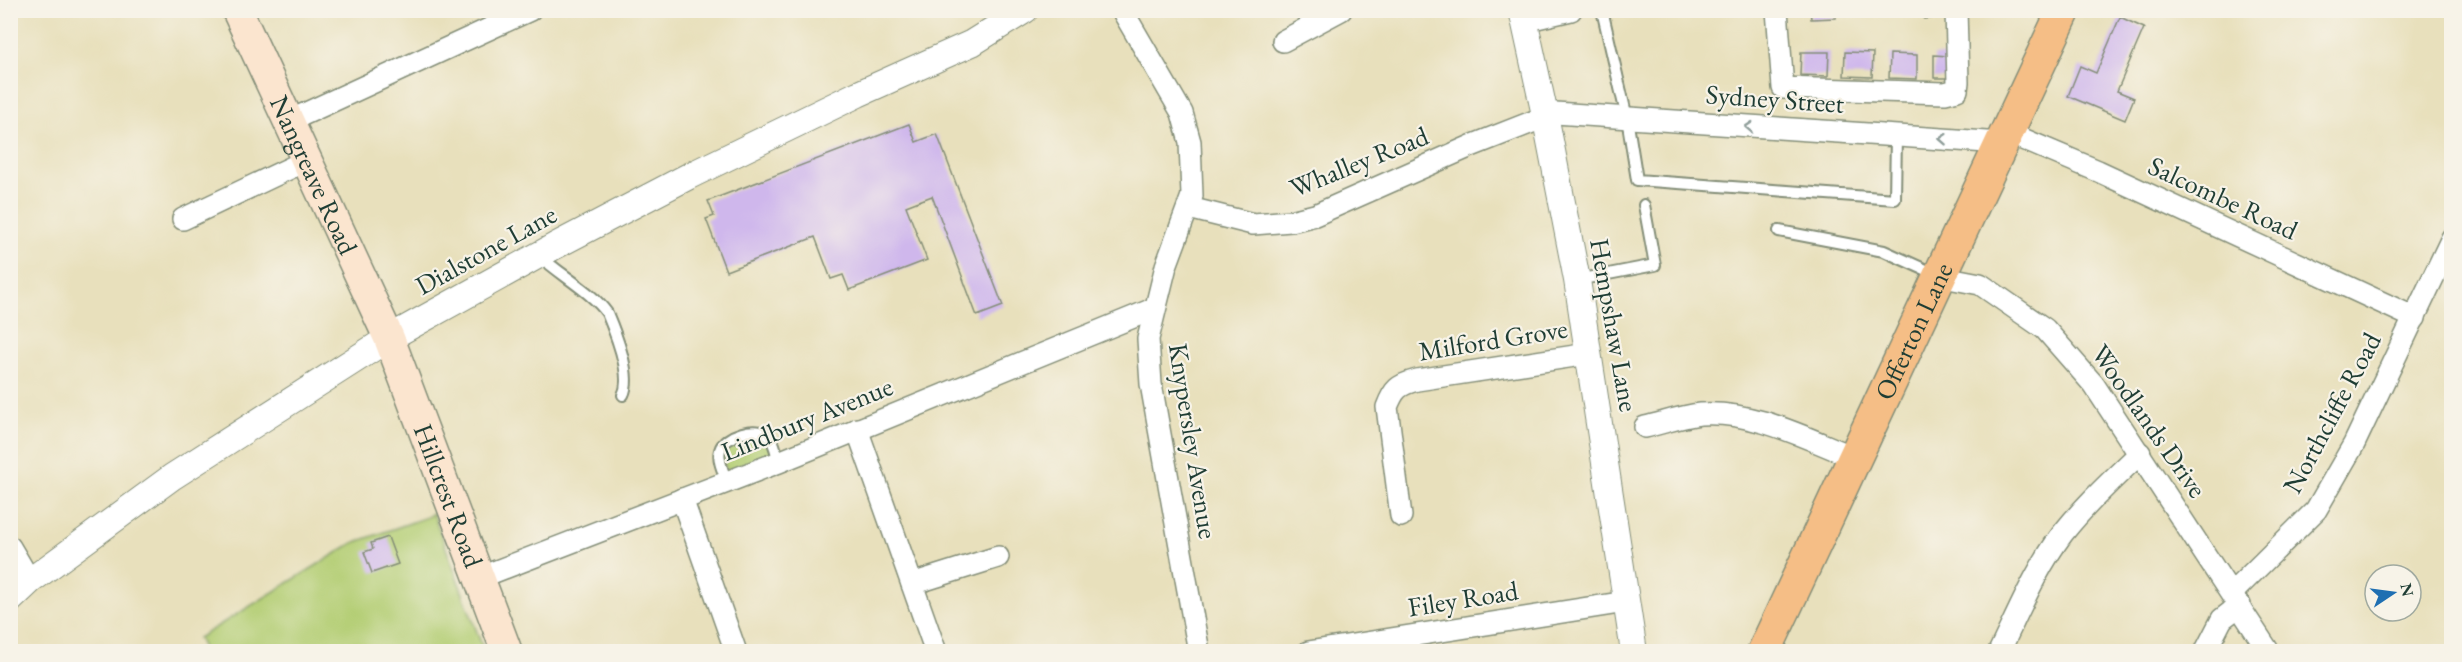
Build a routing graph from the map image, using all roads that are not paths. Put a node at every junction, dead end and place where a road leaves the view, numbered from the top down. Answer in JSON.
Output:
{"nodes":[{"id":1,"x":237,"y":10,"type":"edge"},
{"id":2,"x":530,"y":10,"type":"edge"},
{"id":3,"x":1025,"y":10,"type":"edge"},
{"id":4,"x":1122,"y":10,"type":"edge"},
{"id":5,"x":1341,"y":10,"type":"edge"},
{"id":6,"x":1571,"y":10,"type":"edge"},
{"id":7,"x":1602,"y":10,"type":"edge"},
{"id":8,"x":1777,"y":10,"type":"edge"},
{"id":9,"x":1956,"y":10,"type":"edge"},
{"id":10,"x":2064,"y":10,"type":"edge"},
{"id":11,"x":1523,"y":16,"type":"edge"},
{"id":12,"x":1000,"y":17,"type":"edge"},
{"id":13,"x":1283,"y":41,"type":"dead end"},
{"id":14,"x":1545,"y":115,"type":"junction"},
{"id":15,"x":1627,"y":118,"type":"junction"},
{"id":16,"x":287,"y":122,"type":"junction"},
{"id":17,"x":1896,"y":135,"type":"junction"},
{"id":18,"x":2004,"y":138,"type":"junction"},
{"id":19,"x":305,"y":161,"type":"junction"},
{"id":20,"x":1644,"y":205,"type":"dead end"},
{"id":21,"x":1189,"y":208,"type":"junction"},
{"id":22,"x":183,"y":219,"type":"dead end"},
{"id":23,"x":1779,"y":231,"type":"dead end"},
{"id":24,"x":2451,"y":238,"type":"edge"},
{"id":25,"x":539,"y":255,"type":"junction"},
{"id":26,"x":1938,"y":276,"type":"junction"},
{"id":27,"x":1577,"y":280,"type":"junction"},
{"id":28,"x":1153,"y":309,"type":"junction"},
{"id":29,"x":2415,"y":318,"type":"junction"},
{"id":30,"x":389,"y":338,"type":"junction"},
{"id":31,"x":1588,"y":354,"type":"junction"},
{"id":32,"x":623,"y":394,"type":"dead end"},
{"id":33,"x":1646,"y":427,"type":"dead end"},
{"id":34,"x":857,"y":429,"type":"junction"},
{"id":35,"x":2140,"y":453,"type":"junction"},
{"id":36,"x":1856,"y":458,"type":"junction"},
{"id":37,"x":779,"y":462,"type":"junction"},
{"id":38,"x":727,"y":482,"type":"junction"},
{"id":39,"x":682,"y":499,"type":"junction"},
{"id":40,"x":1401,"y":516,"type":"dead end"},
{"id":41,"x":10,"y":547,"type":"edge"},
{"id":42,"x":998,"y":557,"type":"dead end"},
{"id":43,"x":481,"y":577,"type":"junction"},
{"id":44,"x":30,"y":581,"type":"junction"},
{"id":45,"x":912,"y":584,"type":"junction"},
{"id":46,"x":2236,"y":599,"type":"junction"},
{"id":47,"x":10,"y":600,"type":"edge"},
{"id":48,"x":1626,"y":602,"type":"junction"},
{"id":49,"x":507,"y":651,"type":"edge"},
{"id":50,"x":736,"y":651,"type":"edge"},
{"id":51,"x":936,"y":651,"type":"edge"},
{"id":52,"x":1199,"y":651,"type":"edge"},
{"id":53,"x":1308,"y":651,"type":"edge"},
{"id":54,"x":1634,"y":651,"type":"edge"},
{"id":55,"x":1764,"y":651,"type":"edge"},
{"id":56,"x":1999,"y":651,"type":"edge"},
{"id":57,"x":2205,"y":651,"type":"edge"},
{"id":58,"x":2269,"y":651,"type":"edge"}],
"edges":[{"from":1,"to":16,"type":"main road","name":"Nangreave Road"},
{"from":2,"to":16,"type":"street"},
{"from":3,"to":12,"type":"street","name":"Dialstone Lane"},
{"from":4,"to":21,"type":"street","name":"Knypersley Avenue"},
{"from":5,"to":13,"type":"street"},
{"from":6,"to":11,"type":"street"},
{"from":7,"to":15,"type":"lane"},
{"from":8,"to":9,"type":"street"},
{"from":10,"to":18,"type":"main road","name":"Offerton Lane"},
{"from":11,"to":14,"type":"street","name":"Hempshaw Lane"},
{"from":12,"to":25,"type":"street","name":"Dialstone Lane"},
{"from":14,"to":15,"type":"street","name":"Sydney Street"},
{"from":14,"to":21,"type":"street","name":"Whalley Road"},
{"from":14,"to":27,"type":"street","name":"Hempshaw Lane"},
{"from":17,"to":15,"type":"street","name":"Sydney Street","one_way":true},
{"from":15,"to":17,"type":"lane"},
{"from":16,"to":19,"type":"main road","name":"Nangreave Road"},
{"from":18,"to":17,"type":"street","name":"Sydney Street","one_way":true},
{"from":18,"to":26,"type":"main road","name":"Offerton Lane"},
{"from":18,"to":29,"type":"street","name":"Salcombe Road"},
{"from":19,"to":22,"type":"street"},
{"from":19,"to":30,"type":"main road","name":"Nangreave Road"},
{"from":20,"to":27,"type":"lane"},
{"from":21,"to":28,"type":"street","name":"Knypersley Avenue"},
{"from":23,"to":26,"type":"lane"},
{"from":24,"to":29,"type":"street","name":"Northcliffe Road"},
{"from":25,"to":30,"type":"street","name":"Dialstone Lane"},
{"from":25,"to":32,"type":"lane"},
{"from":26,"to":35,"type":"street","name":"Woodlands Drive"},
{"from":26,"to":36,"type":"main road","name":"Offerton Lane"},
{"from":27,"to":31,"type":"street","name":"Hempshaw Lane"},
{"from":28,"to":34,"type":"street","name":"Lindbury Avenue"},
{"from":28,"to":52,"type":"street","name":"Knypersley Avenue"},
{"from":29,"to":46,"type":"street","name":"Northcliffe Road"},
{"from":30,"to":43,"type":"main road","name":"Hillcrest Road"},
{"from":30,"to":44,"type":"street","name":"Dialstone Lane"},
{"from":31,"to":40,"type":"street","name":"Milford Grove"},
{"from":31,"to":48,"type":"street","name":"Hempshaw Lane"},
{"from":33,"to":36,"type":"street"},
{"from":34,"to":37,"type":"street","name":"Lindbury Avenue"},
{"from":34,"to":45,"type":"street"},
{"from":35,"to":46,"type":"street","name":"Woodlands Drive"},
{"from":35,"to":56,"type":"street"},
{"from":36,"to":55,"type":"main road","name":"Offerton Lane"},
{"from":37,"to":38,"type":"street","name":"Lindbury Avenue"},
{"from":37,"to":38,"type":"lane"},
{"from":38,"to":39,"type":"street","name":"Lindbury Avenue"},
{"from":39,"to":43,"type":"street","name":"Lindbury Avenue"},
{"from":39,"to":50,"type":"street"},
{"from":41,"to":44,"type":"street"},
{"from":42,"to":45,"type":"street"},
{"from":43,"to":49,"type":"main road","name":"Hillcrest Road"},
{"from":44,"to":47,"type":"street","name":"Dialstone Lane"},
{"from":45,"to":51,"type":"street"},
{"from":46,"to":57,"type":"street","name":"Northcliffe Road"},
{"from":46,"to":58,"type":"street","name":"Woodlands Drive"},
{"from":48,"to":53,"type":"street","name":"Filey Road"},
{"from":48,"to":54,"type":"street","name":"Hempshaw Lane"}]}
